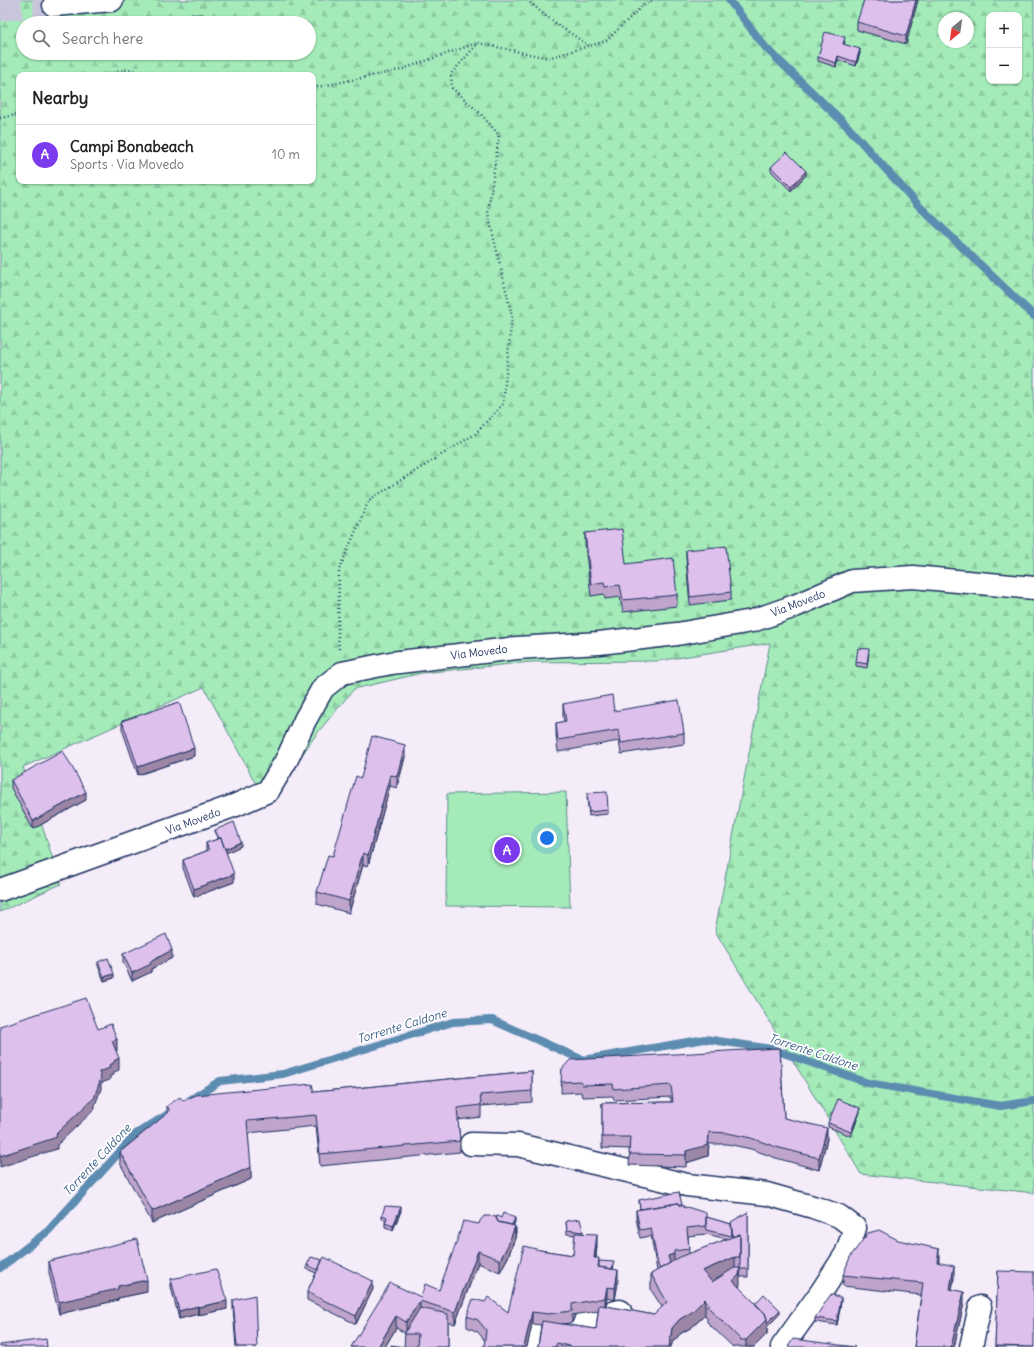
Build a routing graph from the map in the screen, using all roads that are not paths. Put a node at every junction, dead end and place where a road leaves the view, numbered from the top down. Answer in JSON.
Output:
{"nodes":[{"id":1,"x":112,"y":0,"type":"edge"},
{"id":2,"x":54,"y":5,"type":"tunnel mouth"},
{"id":3,"x":1034,"y":588,"type":"edge"},
{"id":4,"x":0,"y":890,"type":"edge"},
{"id":5,"x":471,"y":1144,"type":"dead end"},
{"id":6,"x":980,"y":1307,"type":"dead end"},
{"id":7,"x":620,"y":1311,"type":"edge"},
{"id":8,"x":534,"y":1347,"type":"edge"},
{"id":9,"x":782,"y":1347,"type":"edge"},
{"id":10,"x":971,"y":1347,"type":"edge"}],
"edges":[{"from":1,"to":2,"type":"main road"},
{"from":3,"to":4,"type":"main road","name":"Via Movedo"},
{"from":5,"to":9,"type":"main road"},
{"from":6,"to":10,"type":"main road"},
{"from":7,"to":8,"type":"main road"}]}
